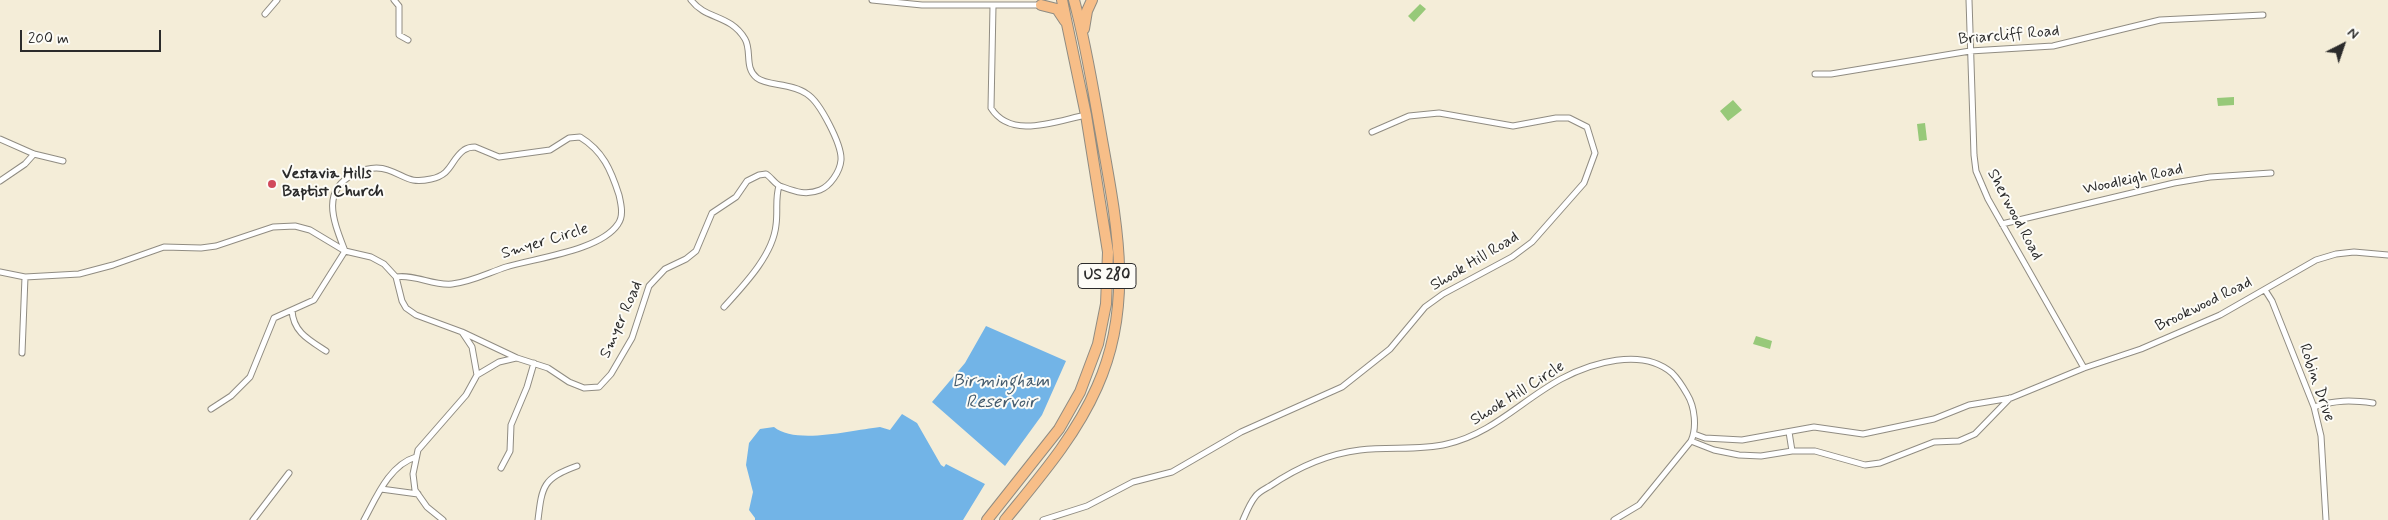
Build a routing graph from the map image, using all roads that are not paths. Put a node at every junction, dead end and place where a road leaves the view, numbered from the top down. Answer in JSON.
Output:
{"nodes":[{"id":1,"x":277,"y":0,"type":"edge"},
{"id":2,"x":394,"y":0,"type":"edge"},
{"id":3,"x":691,"y":0,"type":"edge"},
{"id":4,"x":872,"y":0,"type":"edge"},
{"id":5,"x":1062,"y":0,"type":"edge"},
{"id":6,"x":1074,"y":0,"type":"edge"},
{"id":7,"x":1092,"y":0,"type":"edge"},
{"id":8,"x":1969,"y":0,"type":"edge"},
{"id":9,"x":922,"y":2,"type":"edge"},
{"id":10,"x":1044,"y":2,"type":"edge"},
{"id":11,"x":993,"y":6,"type":"junction"},
{"id":12,"x":265,"y":14,"type":"dead end"},
{"id":13,"x":2263,"y":14,"type":"dead end"},
{"id":14,"x":1068,"y":24,"type":"junction"},
{"id":15,"x":1084,"y":35,"type":"junction"},
{"id":16,"x":408,"y":40,"type":"dead end"},
{"id":17,"x":1970,"y":51,"type":"junction"},
{"id":18,"x":1815,"y":74,"type":"dead end"},
{"id":19,"x":1086,"y":115,"type":"junction"},
{"id":20,"x":1372,"y":132,"type":"dead end"},
{"id":21,"x":0,"y":139,"type":"edge"},
{"id":22,"x":34,"y":154,"type":"junction"},
{"id":23,"x":64,"y":161,"type":"dead end"},
{"id":24,"x":2271,"y":173,"type":"dead end"},
{"id":25,"x":0,"y":181,"type":"edge"},
{"id":26,"x":779,"y":186,"type":"junction"},
{"id":27,"x":2002,"y":224,"type":"junction"},
{"id":28,"x":345,"y":251,"type":"junction"},
{"id":29,"x":2388,"y":255,"type":"edge"},
{"id":30,"x":0,"y":272,"type":"edge"},
{"id":31,"x":25,"y":277,"type":"junction"},
{"id":32,"x":396,"y":277,"type":"junction"},
{"id":33,"x":2265,"y":290,"type":"junction"},
{"id":34,"x":724,"y":307,"type":"dead end"},
{"id":35,"x":292,"y":310,"type":"junction"},
{"id":36,"x":462,"y":332,"type":"junction"},
{"id":37,"x":326,"y":351,"type":"dead end"},
{"id":38,"x":22,"y":353,"type":"dead end"},
{"id":39,"x":517,"y":358,"type":"junction"},
{"id":40,"x":534,"y":363,"type":"junction"},
{"id":41,"x":2084,"y":368,"type":"junction"},
{"id":42,"x":477,"y":375,"type":"junction"},
{"id":43,"x":2011,"y":398,"type":"junction"},
{"id":44,"x":2373,"y":403,"type":"dead end"},
{"id":45,"x":2314,"y":407,"type":"junction"},
{"id":46,"x":211,"y":409,"type":"dead end"},
{"id":47,"x":1059,"y":429,"type":"junction"},
{"id":48,"x":1789,"y":432,"type":"junction"},
{"id":49,"x":1694,"y":434,"type":"junction"},
{"id":50,"x":1691,"y":441,"type":"junction"},
{"id":51,"x":1792,"y":450,"type":"junction"},
{"id":52,"x":416,"y":457,"type":"junction"},
{"id":53,"x":577,"y":466,"type":"dead end"},
{"id":54,"x":501,"y":468,"type":"dead end"},
{"id":55,"x":289,"y":473,"type":"dead end"},
{"id":56,"x":381,"y":489,"type":"junction"},
{"id":57,"x":418,"y":494,"type":"junction"},
{"id":58,"x":253,"y":520,"type":"edge"},
{"id":59,"x":364,"y":520,"type":"edge"},
{"id":60,"x":443,"y":520,"type":"edge"},
{"id":61,"x":538,"y":520,"type":"edge"},
{"id":62,"x":987,"y":520,"type":"edge"},
{"id":63,"x":995,"y":520,"type":"edge"},
{"id":64,"x":1005,"y":520,"type":"edge"},
{"id":65,"x":1043,"y":520,"type":"edge"},
{"id":66,"x":1243,"y":520,"type":"edge"},
{"id":67,"x":1614,"y":520,"type":"edge"},
{"id":68,"x":2326,"y":520,"type":"edge"}],
"edges":[{"from":1,"to":12,"type":"street"},
{"from":2,"to":16,"type":"street"},
{"from":3,"to":26,"type":"street","name":"Smyer Road"},
{"from":4,"to":9,"type":"street"},
{"from":5,"to":14,"type":"highway","number":"US 280"},
{"from":6,"to":15,"type":"highway","number":"US 280"},
{"from":7,"to":15,"type":"highway"},
{"from":8,"to":17,"type":"street","name":"Sherwood Road"},
{"from":9,"to":11,"type":"street"},
{"from":10,"to":11,"type":"street"},
{"from":10,"to":14,"type":"highway"},
{"from":11,"to":19,"type":"street"},
{"from":13,"to":17,"type":"street","name":"Briarcliff Road"},
{"from":14,"to":19,"type":"highway","number":"US 280"},
{"from":15,"to":64,"type":"highway","number":"US 280"},
{"from":17,"to":18,"type":"street","name":"Briarcliff Road"},
{"from":17,"to":27,"type":"street","name":"Sherwood Road"},
{"from":19,"to":47,"type":"highway","number":"US 280"},
{"from":20,"to":65,"type":"street","name":"Shook Hill Road"},
{"from":21,"to":22,"type":"street"},
{"from":22,"to":23,"type":"street"},
{"from":22,"to":25,"type":"street"},
{"from":24,"to":27,"type":"street","name":"Woodleigh Road"},
{"from":26,"to":34,"type":"street"},
{"from":26,"to":40,"type":"street","name":"Smyer Road"},
{"from":27,"to":41,"type":"street","name":"Sherwood Road"},
{"from":28,"to":31,"type":"street"},
{"from":28,"to":32,"type":"street"},
{"from":28,"to":32,"type":"street","name":"Smyer Circle"},
{"from":28,"to":35,"type":"street"},
{"from":29,"to":33,"type":"street","name":"Brookwood Road"},
{"from":30,"to":31,"type":"street"},
{"from":31,"to":38,"type":"street"},
{"from":32,"to":36,"type":"street","name":"Smyer Road"},
{"from":33,"to":41,"type":"street","name":"Brookwood Road"},
{"from":33,"to":45,"type":"street","name":"Robin Drive"},
{"from":35,"to":37,"type":"street"},
{"from":35,"to":46,"type":"street"},
{"from":36,"to":39,"type":"street","name":"Smyer Road"},
{"from":36,"to":42,"type":"street"},
{"from":39,"to":40,"type":"street","name":"Smyer Road"},
{"from":39,"to":42,"type":"street"},
{"from":40,"to":54,"type":"street"},
{"from":41,"to":43,"type":"street","name":"Brookwood Road"},
{"from":42,"to":52,"type":"street"},
{"from":43,"to":48,"type":"street"},
{"from":43,"to":51,"type":"street"},
{"from":44,"to":45,"type":"street"},
{"from":45,"to":68,"type":"street","name":"Robin Drive"},
{"from":47,"to":62,"type":"highway","number":"US 280"},
{"from":47,"to":63,"type":"highway"},
{"from":48,"to":49,"type":"street"},
{"from":48,"to":51,"type":"street"},
{"from":49,"to":50,"type":"street","name":"Shook Hill Circle"},
{"from":49,"to":66,"type":"street","name":"Shook Hill Circle"},
{"from":50,"to":51,"type":"street"},
{"from":50,"to":67,"type":"street","name":"Shook Hill Circle"},
{"from":52,"to":56,"type":"street"},
{"from":52,"to":57,"type":"street"},
{"from":53,"to":61,"type":"street"},
{"from":55,"to":58,"type":"street"},
{"from":56,"to":57,"type":"street"},
{"from":56,"to":59,"type":"street"},
{"from":57,"to":60,"type":"street"}]}
